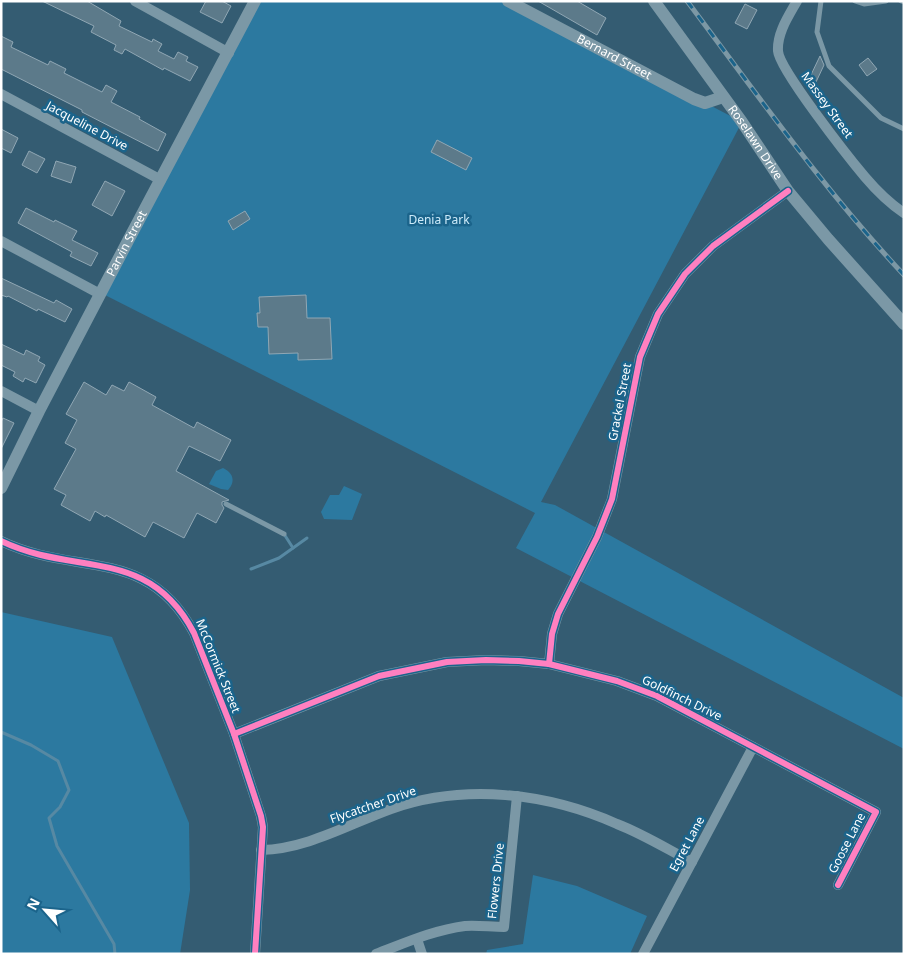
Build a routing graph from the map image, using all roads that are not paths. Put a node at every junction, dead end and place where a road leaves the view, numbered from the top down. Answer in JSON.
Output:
{"nodes":[{"id":1,"x":135,"y":1,"type":"edge"},
{"id":2,"x":255,"y":1,"type":"edge"},
{"id":3,"x":508,"y":1,"type":"edge"},
{"id":4,"x":654,"y":1,"type":"edge"},
{"id":5,"x":797,"y":1,"type":"edge"},
{"id":6,"x":821,"y":1,"type":"edge"},
{"id":7,"x":856,"y":1,"type":"edge"},
{"id":8,"x":886,"y":1,"type":"edge"},
{"id":9,"x":229,"y":53,"type":"junction"},
{"id":10,"x":1,"y":94,"type":"edge"},
{"id":11,"x":723,"y":97,"type":"junction"},
{"id":12,"x":904,"y":129,"type":"edge"},
{"id":13,"x":161,"y":180,"type":"junction"},
{"id":14,"x":788,"y":191,"type":"junction"},
{"id":15,"x":901,"y":211,"type":"edge"},
{"id":16,"x":1,"y":241,"type":"edge"},
{"id":17,"x":100,"y":294,"type":"junction"},
{"id":18,"x":904,"y":324,"type":"edge"},
{"id":19,"x":1,"y":390,"type":"edge"},
{"id":20,"x":39,"y":411,"type":"junction"},
{"id":21,"x":1,"y":488,"type":"edge"},
{"id":22,"x":226,"y":504,"type":"dead end"},
{"id":23,"x":284,"y":534,"type":"dead end"},
{"id":24,"x":1,"y":541,"type":"edge"},
{"id":25,"x":549,"y":664,"type":"junction"},
{"id":26,"x":234,"y":734,"type":"junction"},
{"id":27,"x":753,"y":747,"type":"junction"},
{"id":28,"x":516,"y":796,"type":"junction"},
{"id":29,"x":876,"y":812,"type":"joint"},
{"id":30,"x":261,"y":850,"type":"junction"},
{"id":31,"x":692,"y":862,"type":"junction"},
{"id":32,"x":838,"y":885,"type":"dead end"},
{"id":33,"x":417,"y":939,"type":"junction"},
{"id":34,"x":254,"y":954,"type":"edge"},
{"id":35,"x":376,"y":954,"type":"edge"},
{"id":36,"x":422,"y":954,"type":"edge"},
{"id":37,"x":643,"y":954,"type":"edge"}],
"edges":[{"from":1,"to":9,"type":"street"},
{"from":2,"to":9,"type":"street","name":"Parvin Street"},
{"from":3,"to":11,"type":"street","name":"Bernard Street"},
{"from":4,"to":11,"type":"street","name":"Roselawn Drive"},
{"from":5,"to":15,"type":"street","name":"Massey Street"},
{"from":6,"to":12,"type":"lane"},
{"from":7,"to":8,"type":"lane"},
{"from":9,"to":13,"type":"street","name":"Parvin Street"},
{"from":10,"to":13,"type":"street","name":"Jacqueline Drive"},
{"from":11,"to":14,"type":"street","name":"Roselawn Drive"},
{"from":13,"to":17,"type":"street","name":"Parvin Street"},
{"from":14,"to":18,"type":"street","name":"Roselawn Drive"},
{"from":14,"to":25,"type":"street","name":"Grackel Street"},
{"from":16,"to":17,"type":"street"},
{"from":17,"to":20,"type":"street","name":"Parvin Street"},
{"from":19,"to":20,"type":"street"},
{"from":20,"to":21,"type":"street","name":"Parvin Street"},
{"from":22,"to":23,"type":"lane"},
{"from":24,"to":26,"type":"street","name":"McCormick Street"},
{"from":25,"to":26,"type":"street","name":"Goldfinch Drive"},
{"from":25,"to":27,"type":"street","name":"Goldfinch Drive"},
{"from":26,"to":30,"type":"street","name":"McCormick Street"},
{"from":27,"to":29,"type":"street","name":"Goldfinch Drive"},
{"from":27,"to":31,"type":"street","name":"Egret Lane"},
{"from":28,"to":30,"type":"street","name":"Flycatcher Drive"},
{"from":28,"to":31,"type":"street","name":"Flycatcher Drive"},
{"from":28,"to":33,"type":"street","name":"Flowers Drive"},
{"from":29,"to":32,"type":"street","name":"Goose Lane"},
{"from":30,"to":34,"type":"street","name":"McCormick Street"},
{"from":31,"to":37,"type":"street","name":"Egret Lane"},
{"from":33,"to":35,"type":"street","name":"Flowers Drive"},
{"from":33,"to":36,"type":"street"}]}
